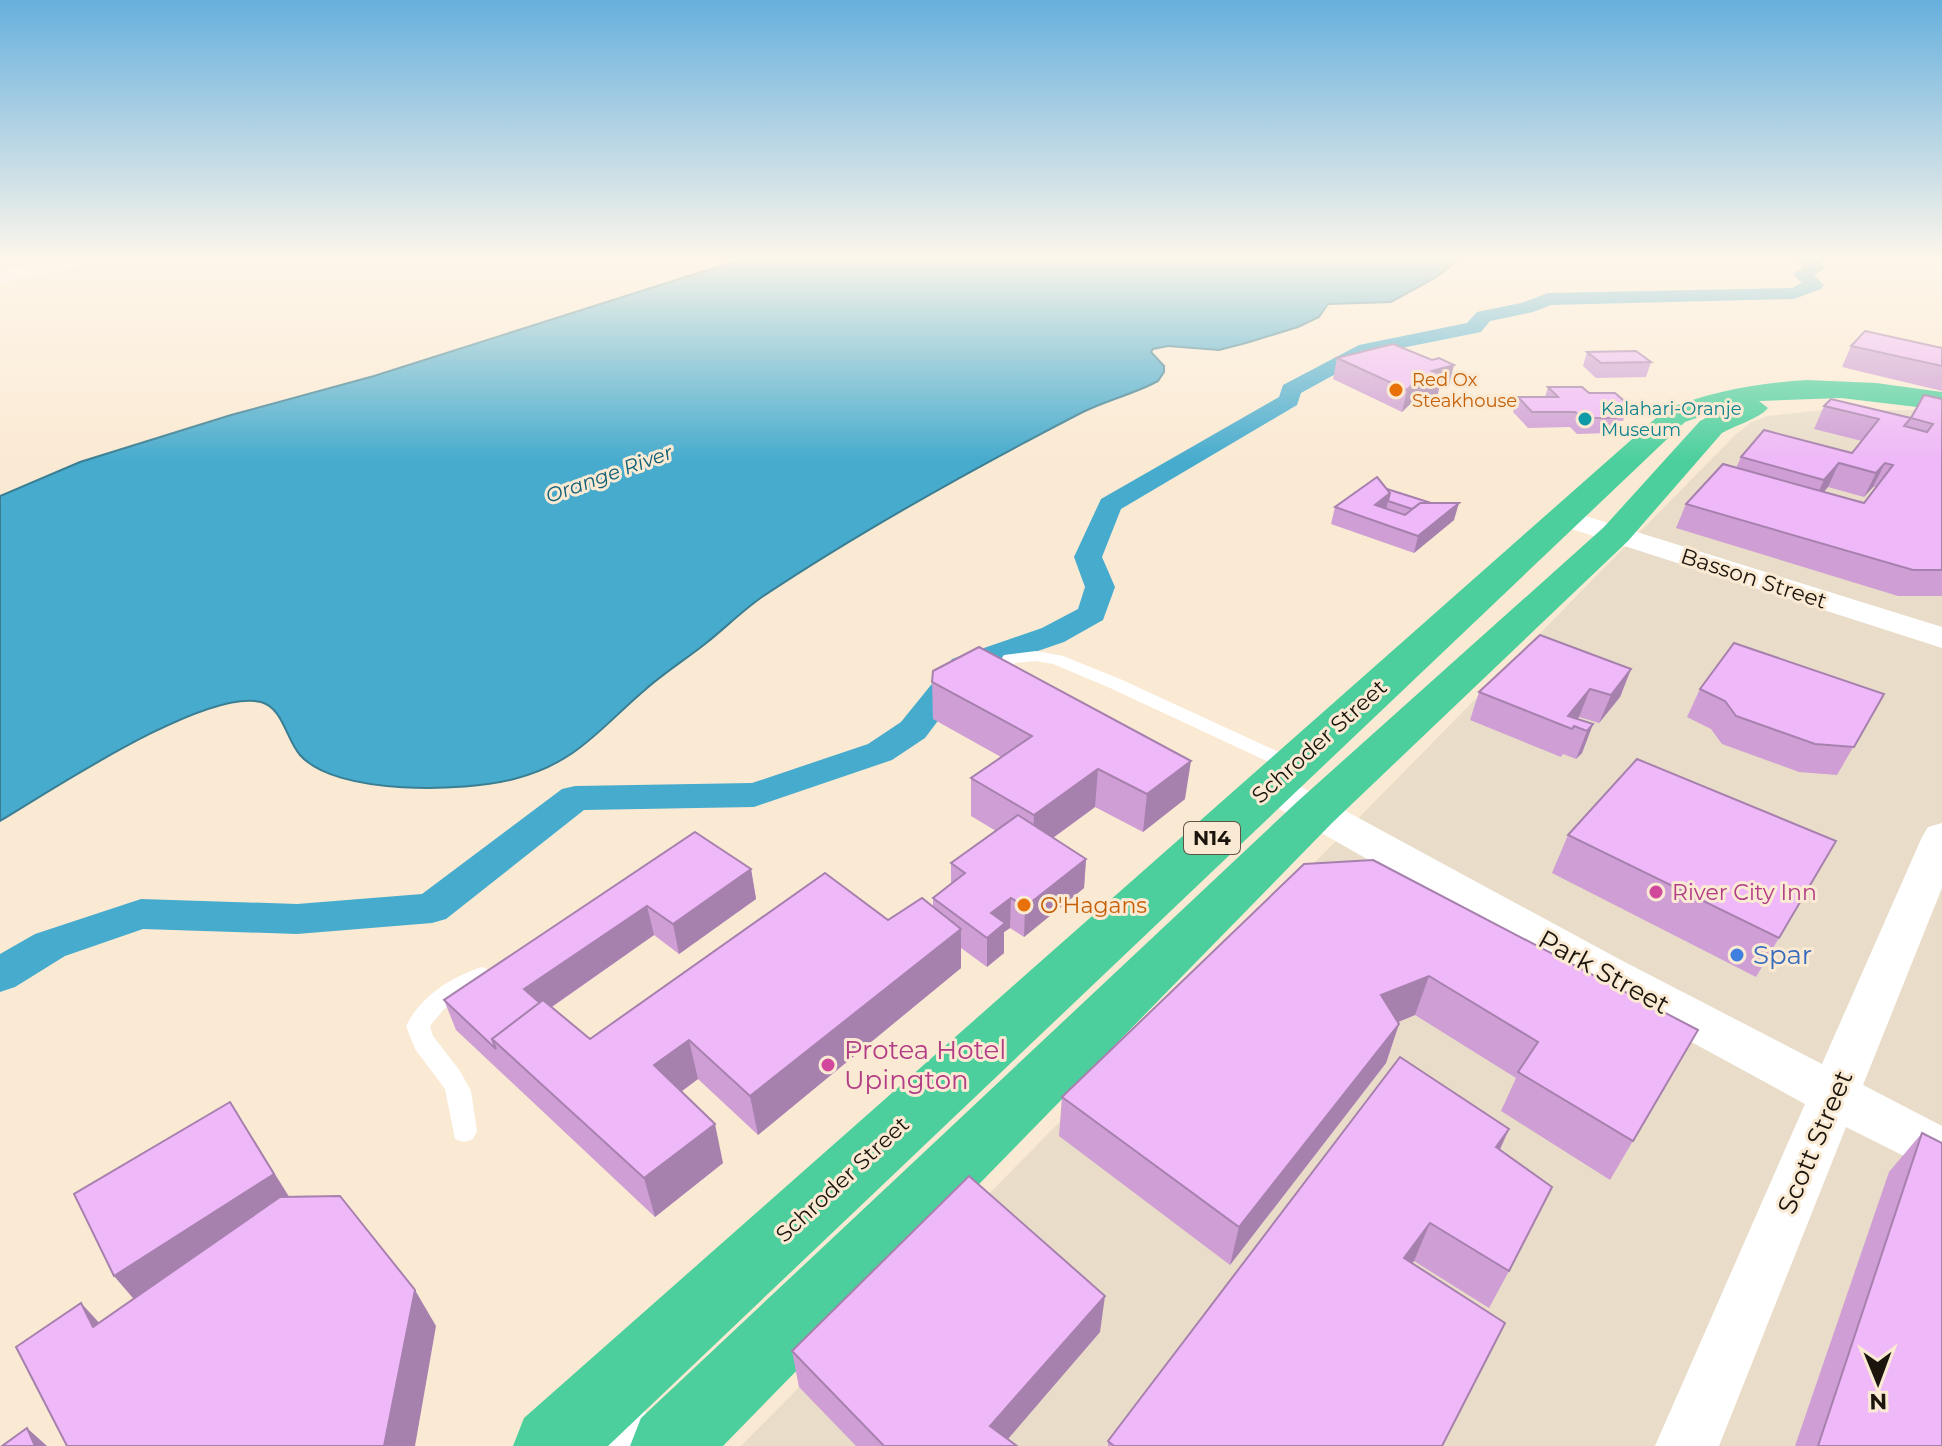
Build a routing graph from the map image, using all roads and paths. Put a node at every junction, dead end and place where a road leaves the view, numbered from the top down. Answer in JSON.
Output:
{"nodes":[{"id":1,"x":1942,"y":401,"type":"edge"},
{"id":2,"x":1942,"y":408,"type":"edge"},
{"id":3,"x":1566,"y":518,"type":"junction"},
{"id":4,"x":1616,"y":534,"type":"junction"},
{"id":5,"x":1942,"y":638,"type":"edge"},
{"id":6,"x":1012,"y":681,"type":"edge"},
{"id":7,"x":1280,"y":776,"type":"junction"},
{"id":8,"x":1315,"y":812,"type":"junction"},
{"id":9,"x":1942,"y":837,"type":"edge"},
{"id":10,"x":502,"y":963,"type":"edge"},
{"id":11,"x":1834,"y":1096,"type":"junction"},
{"id":12,"x":464,"y":1131,"type":"dead end"},
{"id":13,"x":1942,"y":1152,"type":"edge"},
{"id":14,"x":615,"y":1425,"type":"edge"},
{"id":15,"x":552,"y":1446,"type":"edge"},
{"id":16,"x":669,"y":1446,"type":"edge"},
{"id":17,"x":1687,"y":1446,"type":"edge"}],
"edges":[{"from":1,"to":3,"type":"highway","name":"Schroder Street","number":"N14"},
{"from":2,"to":4,"type":"highway","number":"N14"},
{"from":3,"to":4,"type":"street","name":"Basson Street"},
{"from":3,"to":7,"type":"highway","name":"Schroder Street","number":"N14"},
{"from":4,"to":5,"type":"street","name":"Basson Street"},
{"from":4,"to":8,"type":"highway","number":"N14"},
{"from":6,"to":7,"type":"lane"},
{"from":7,"to":8,"type":"street","name":"Park Street"},
{"from":7,"to":14,"type":"highway","name":"Schroder Street","number":"N14"},
{"from":8,"to":11,"type":"street","name":"Park Street"},
{"from":8,"to":16,"type":"highway","number":"N14"},
{"from":9,"to":11,"type":"street","name":"Scott Street"},
{"from":10,"to":12,"type":"lane"},
{"from":11,"to":13,"type":"street","name":"Park Street"},
{"from":11,"to":17,"type":"street","name":"Scott Street"},
{"from":14,"to":15,"type":"highway","name":"Schroder Street","number":"N14"}]}
